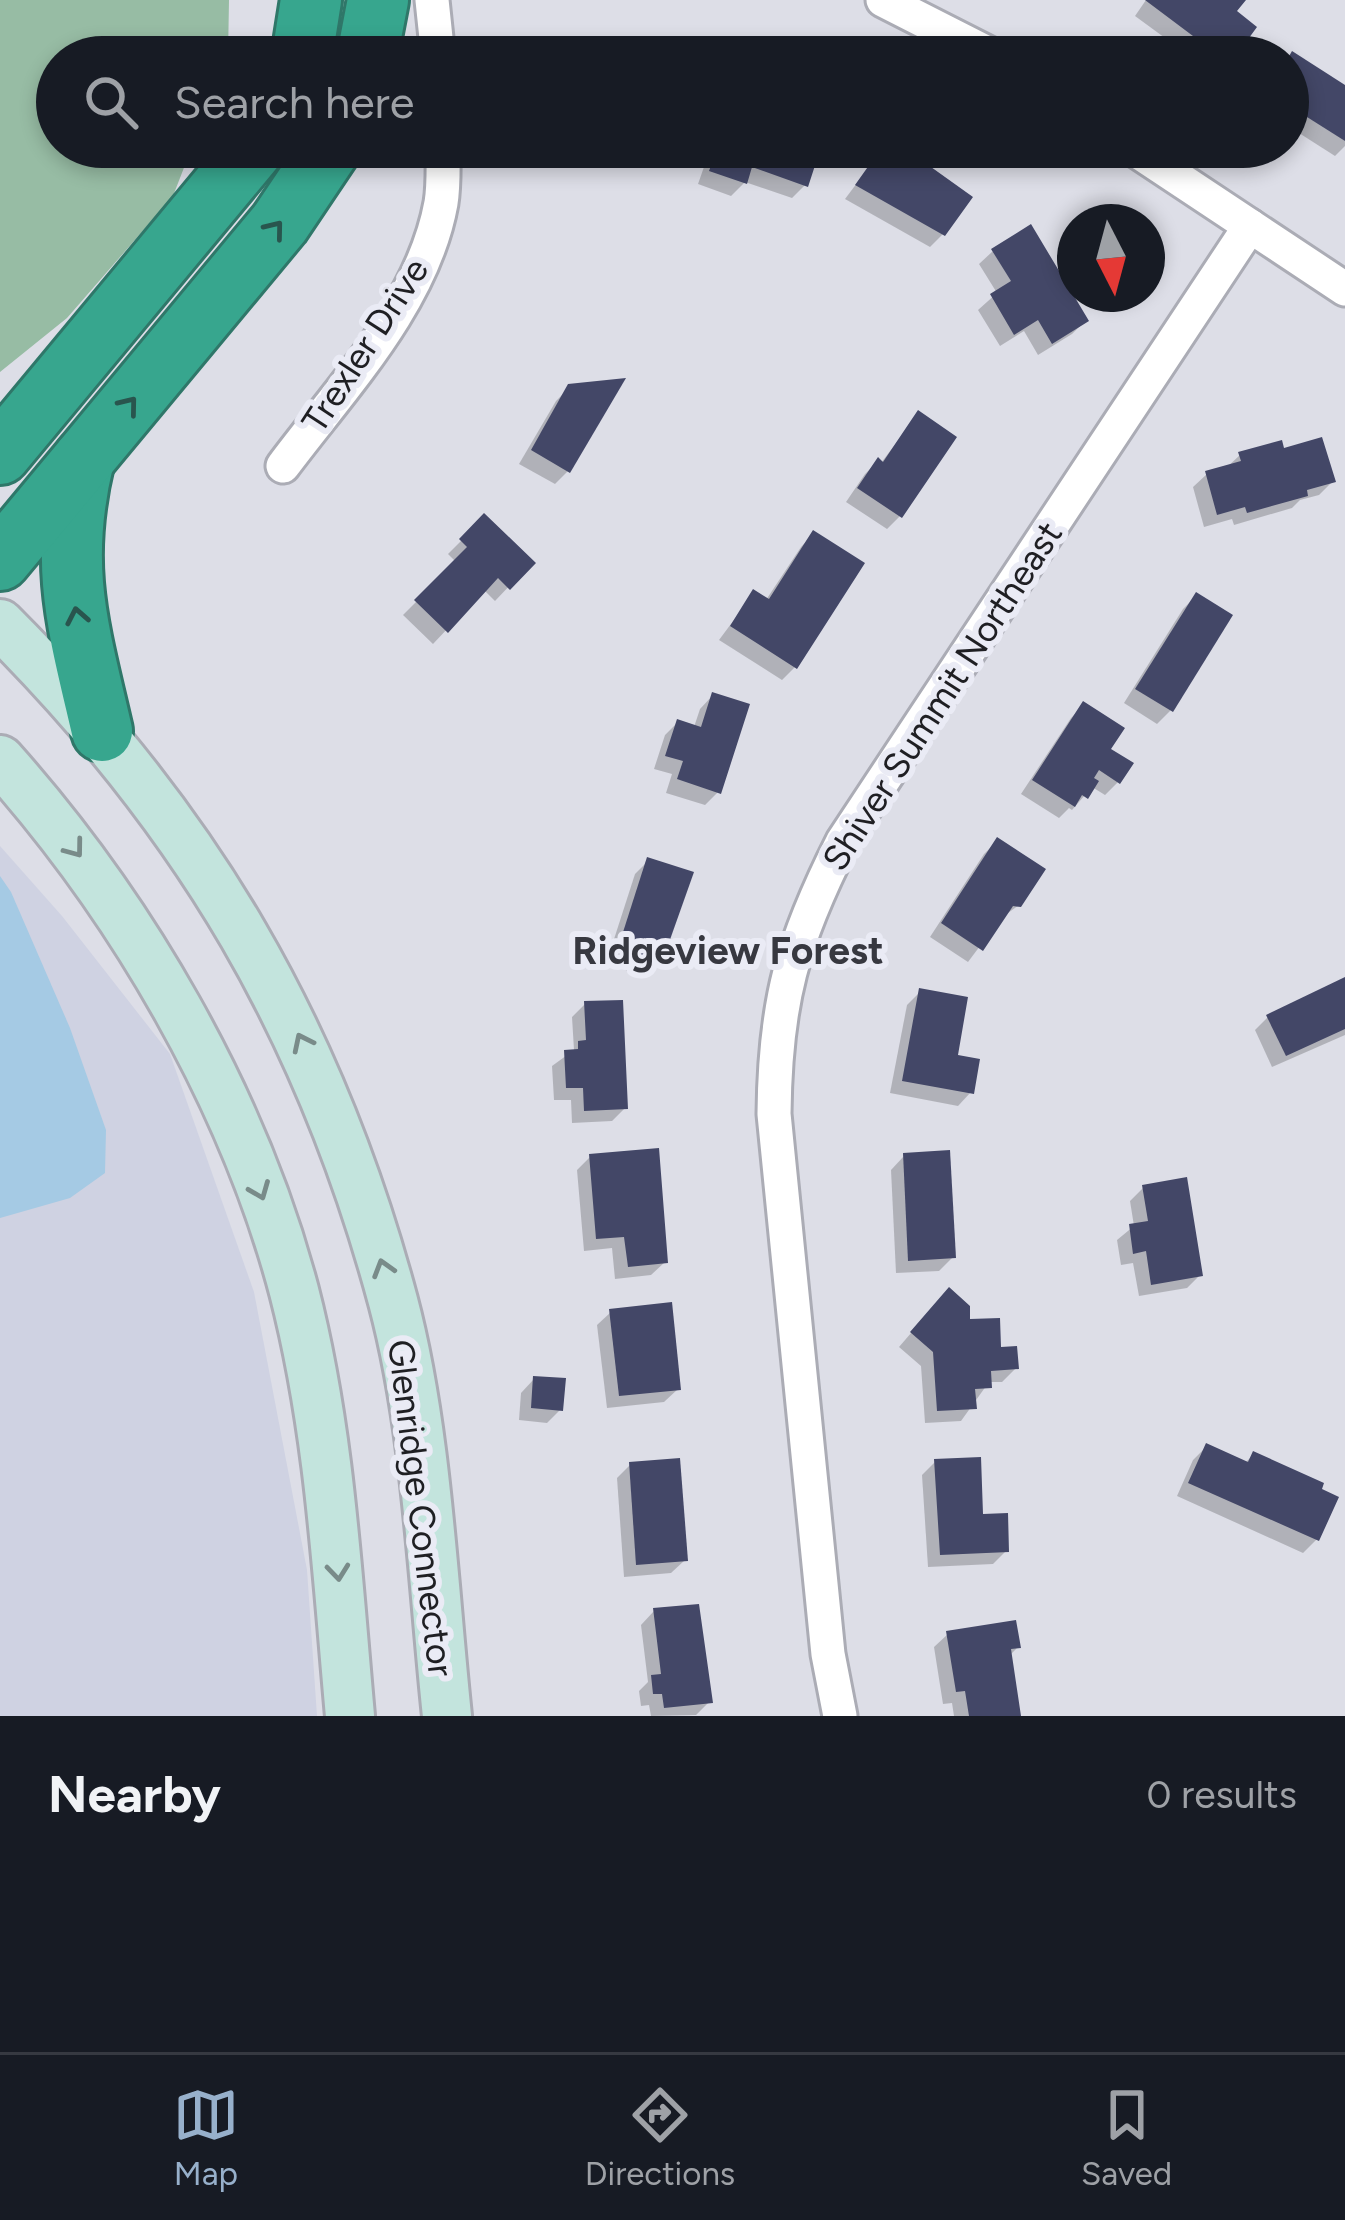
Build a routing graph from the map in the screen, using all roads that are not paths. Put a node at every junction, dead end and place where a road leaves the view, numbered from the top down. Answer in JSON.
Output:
{"nodes":[{"id":1,"x":311,"y":0,"type":"edge"},
{"id":2,"x":378,"y":0,"type":"edge"},
{"id":3,"x":432,"y":0,"type":"edge"},
{"id":4,"x":883,"y":0,"type":"edge"},
{"id":5,"x":305,"y":36,"type":"edge"},
{"id":6,"x":371,"y":36,"type":"edge"},
{"id":7,"x":435,"y":36,"type":"edge"},
{"id":8,"x":954,"y":36,"type":"edge"},
{"id":9,"x":238,"y":168,"type":"edge"},
{"id":10,"x":317,"y":168,"type":"edge"},
{"id":11,"x":443,"y":168,"type":"edge"},
{"id":12,"x":1163,"y":168,"type":"edge"},
{"id":13,"x":1250,"y":226,"type":"junction"},
{"id":14,"x":1345,"y":289,"type":"edge"},
{"id":15,"x":67,"y":374,"type":"junction"},
{"id":16,"x":0,"y":407,"type":"edge"},
{"id":17,"x":0,"y":454,"type":"edge"},
{"id":18,"x":85,"y":459,"type":"junction"},
{"id":19,"x":283,"y":466,"type":"dead end"},
{"id":20,"x":0,"y":560,"type":"edge"},
{"id":21,"x":0,"y":624,"type":"edge"},
{"id":22,"x":102,"y":731,"type":"junction"},
{"id":23,"x":0,"y":760,"type":"edge"},
{"id":24,"x":350,"y":1716,"type":"edge"},
{"id":25,"x":447,"y":1716,"type":"edge"},
{"id":26,"x":840,"y":1716,"type":"edge"}],
"edges":[{"from":1,"to":5,"type":"highway"},
{"from":2,"to":6,"type":"highway"},
{"from":3,"to":7,"type":"street"},
{"from":4,"to":8,"type":"street"},
{"from":9,"to":15,"type":"highway"},
{"from":18,"to":10,"type":"highway","one_way":true},
{"from":11,"to":19,"type":"street","name":"Trexler Drive"},
{"from":12,"to":13,"type":"street"},
{"from":13,"to":14,"type":"street"},
{"from":13,"to":26,"type":"street","name":"Shiver Summit Northeast"},
{"from":15,"to":16,"type":"highway"},
{"from":15,"to":17,"type":"highway"},
{"from":18,"to":20,"type":"highway"},
{"from":22,"to":18,"type":"highway","one_way":true},
{"from":21,"to":22,"type":"main road","name":"Glenridge Connector"},
{"from":25,"to":22,"type":"main road","name":"Glenridge Connector","one_way":true},
{"from":23,"to":24,"type":"main road","one_way":true}]}
